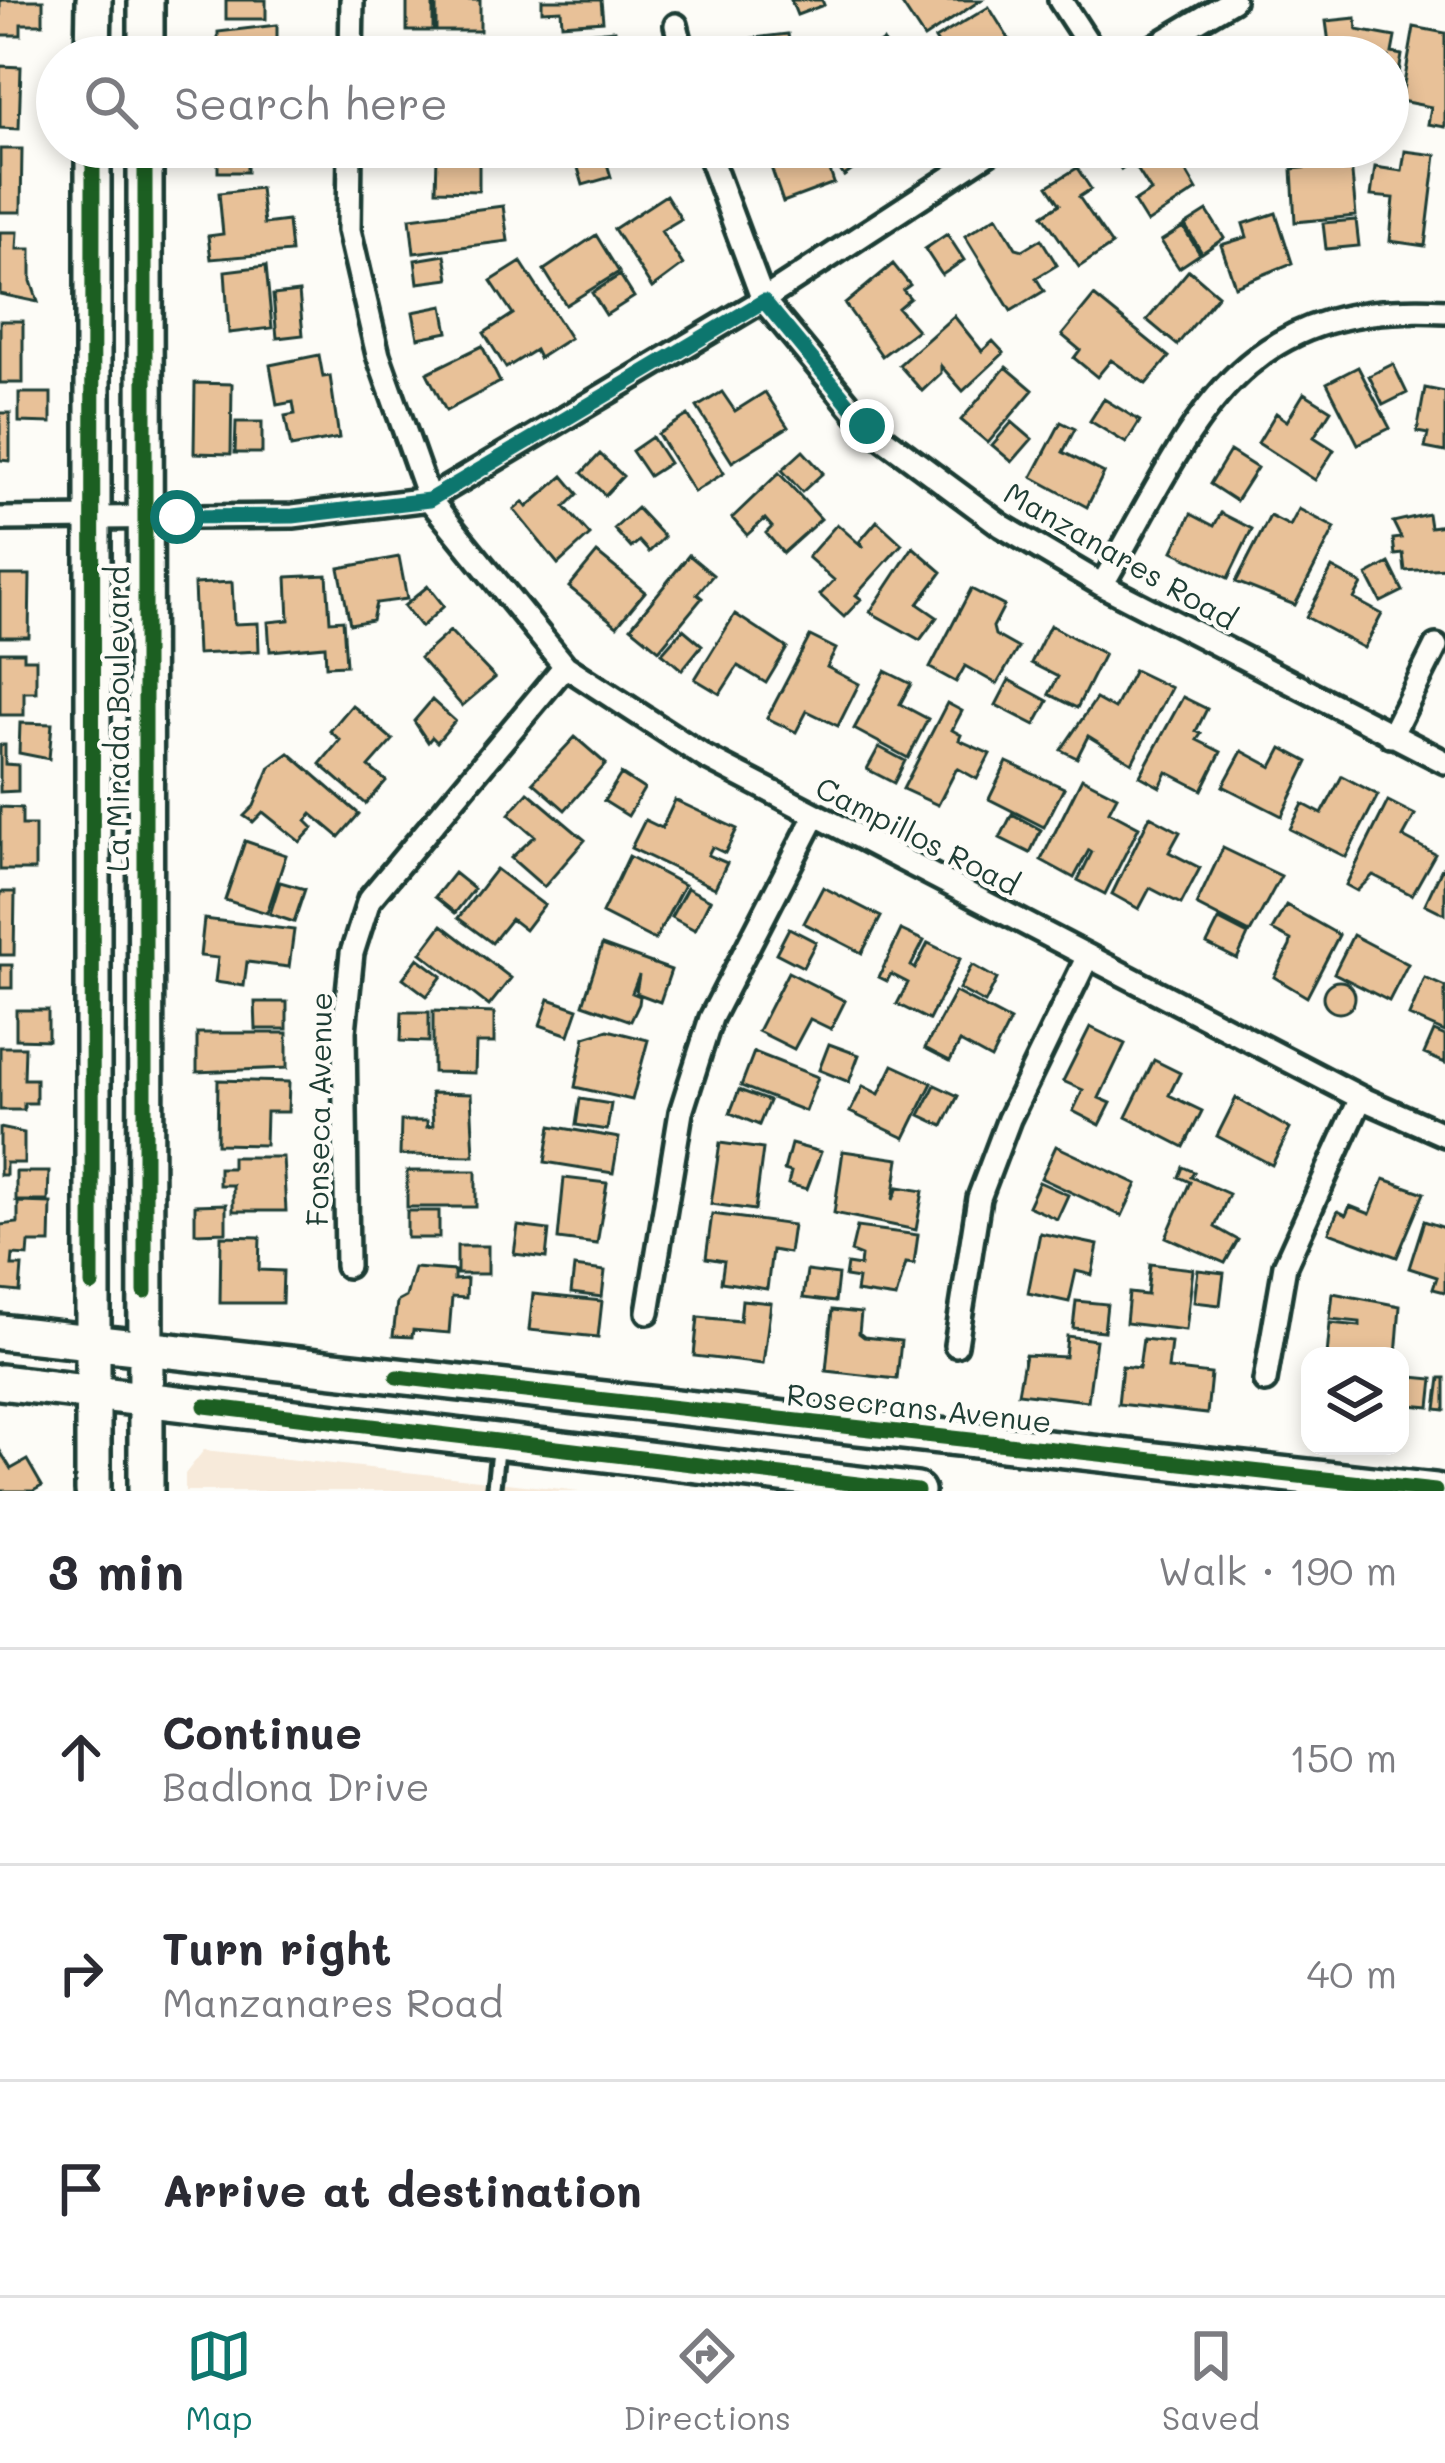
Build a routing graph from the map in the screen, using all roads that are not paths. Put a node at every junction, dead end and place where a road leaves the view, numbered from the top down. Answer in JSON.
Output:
{"nodes":[{"id":1,"x":94,"y":0,"type":"edge"},
{"id":2,"x":146,"y":0,"type":"edge"},
{"id":3,"x":352,"y":0,"type":"edge"},
{"id":4,"x":1060,"y":0,"type":"edge"},
{"id":5,"x":1233,"y":0,"type":"edge"},
{"id":6,"x":676,"y":26,"type":"dead end"},
{"id":7,"x":93,"y":36,"type":"edge"},
{"id":8,"x":146,"y":36,"type":"edge"},
{"id":9,"x":351,"y":36,"type":"edge"},
{"id":10,"x":679,"y":36,"type":"edge"},
{"id":11,"x":1083,"y":36,"type":"edge"},
{"id":12,"x":1172,"y":36,"type":"edge"},
{"id":13,"x":93,"y":168,"type":"edge"},
{"id":14,"x":145,"y":168,"type":"edge"},
{"id":15,"x":350,"y":168,"type":"edge"},
{"id":16,"x":714,"y":168,"type":"edge"},
{"id":17,"x":965,"y":168,"type":"edge"},
{"id":18,"x":764,"y":301,"type":"junction"},
{"id":19,"x":1445,"y":311,"type":"edge"},
{"id":20,"x":429,"y":500,"type":"junction"},
{"id":21,"x":93,"y":518,"type":"junction"},
{"id":22,"x":146,"y":518,"type":"junction"},
{"id":23,"x":0,"y":519,"type":"edge"},
{"id":24,"x":1102,"y":585,"type":"junction"},
{"id":25,"x":1436,"y":646,"type":"dead end"},
{"id":26,"x":565,"y":666,"type":"junction"},
{"id":27,"x":1391,"y":736,"type":"junction"},
{"id":28,"x":1445,"y":762,"type":"edge"},
{"id":29,"x":815,"y":816,"type":"junction"},
{"id":30,"x":1088,"y":956,"type":"junction"},
{"id":31,"x":1361,"y":1098,"type":"junction"},
{"id":32,"x":1445,"y":1135,"type":"edge"},
{"id":33,"x":347,"y":1266,"type":"dead end"},
{"id":34,"x":648,"y":1312,"type":"dead end"},
{"id":35,"x":0,"y":1332,"type":"edge"},
{"id":36,"x":92,"y":1343,"type":"junction"},
{"id":37,"x":956,"y":1345,"type":"dead end"},
{"id":38,"x":146,"y":1349,"type":"junction"},
{"id":39,"x":0,"y":1382,"type":"edge"},
{"id":40,"x":1265,"y":1382,"type":"dead end"},
{"id":41,"x":93,"y":1392,"type":"junction"},
{"id":42,"x":146,"y":1399,"type":"junction"},
{"id":43,"x":841,"y":1426,"type":"junction"},
{"id":44,"x":498,"y":1441,"type":"junction"},
{"id":45,"x":834,"y":1486,"type":"edge"},
{"id":46,"x":93,"y":1491,"type":"edge"},
{"id":47,"x":146,"y":1491,"type":"edge"},
{"id":48,"x":493,"y":1491,"type":"edge"},
{"id":49,"x":917,"y":1491,"type":"edge"},
{"id":50,"x":1436,"y":1491,"type":"edge"}],
"edges":[{"from":1,"to":7,"type":"main road"},
{"from":2,"to":8,"type":"main road"},
{"from":3,"to":9,"type":"street"},
{"from":4,"to":11,"type":"street"},
{"from":5,"to":12,"type":"street"},
{"from":6,"to":10,"type":"street"},
{"from":13,"to":21,"type":"main road","name":"La Mirada Boulevard"},
{"from":14,"to":22,"type":"main road","name":"La Mirada Boulevard"},
{"from":15,"to":20,"type":"street"},
{"from":16,"to":18,"type":"street","name":"Manzanares Road"},
{"from":17,"to":18,"type":"street"},
{"from":18,"to":20,"type":"street"},
{"from":18,"to":24,"type":"street","name":"Manzanares Road"},
{"from":19,"to":24,"type":"street"},
{"from":20,"to":22,"type":"street"},
{"from":20,"to":26,"type":"street","name":"Campillos Road"},
{"from":21,"to":22,"type":"street"},
{"from":21,"to":23,"type":"street"},
{"from":21,"to":36,"type":"main road","name":"La Mirada Boulevard"},
{"from":22,"to":38,"type":"main road","name":"La Mirada Boulevard"},
{"from":24,"to":27,"type":"street","name":"Manzanares Road"},
{"from":25,"to":27,"type":"street"},
{"from":26,"to":29,"type":"street","name":"Campillos Road"},
{"from":26,"to":33,"type":"street","name":"Fonseca Avenue"},
{"from":27,"to":28,"type":"street","name":"Manzanares Road"},
{"from":29,"to":30,"type":"street","name":"Campillos Road"},
{"from":29,"to":34,"type":"street"},
{"from":30,"to":31,"type":"street","name":"Campillos Road"},
{"from":30,"to":37,"type":"street"},
{"from":31,"to":32,"type":"street","name":"Campillos Road"},
{"from":31,"to":40,"type":"street"},
{"from":35,"to":36,"type":"main road","name":"Rosecrans Avenue"},
{"from":36,"to":38,"type":"main road","name":"Rosecrans Avenue"},
{"from":36,"to":41,"type":"main road","name":"La Mirada Boulevard"},
{"from":38,"to":42,"type":"main road","name":"La Mirada Boulevard"},
{"from":38,"to":43,"type":"main road","name":"Rosecrans Avenue"},
{"from":39,"to":41,"type":"main road"},
{"from":41,"to":42,"type":"main road"},
{"from":41,"to":46,"type":"main road","name":"La Mirada Boulevard"},
{"from":42,"to":44,"type":"main road"},
{"from":42,"to":47,"type":"main road","name":"La Mirada Boulevard"},
{"from":43,"to":45,"type":"main road"},
{"from":43,"to":50,"type":"main road","name":"Rosecrans Avenue"},
{"from":44,"to":45,"type":"main road"},
{"from":44,"to":48,"type":"lane"},
{"from":45,"to":49,"type":"main road"}]}
